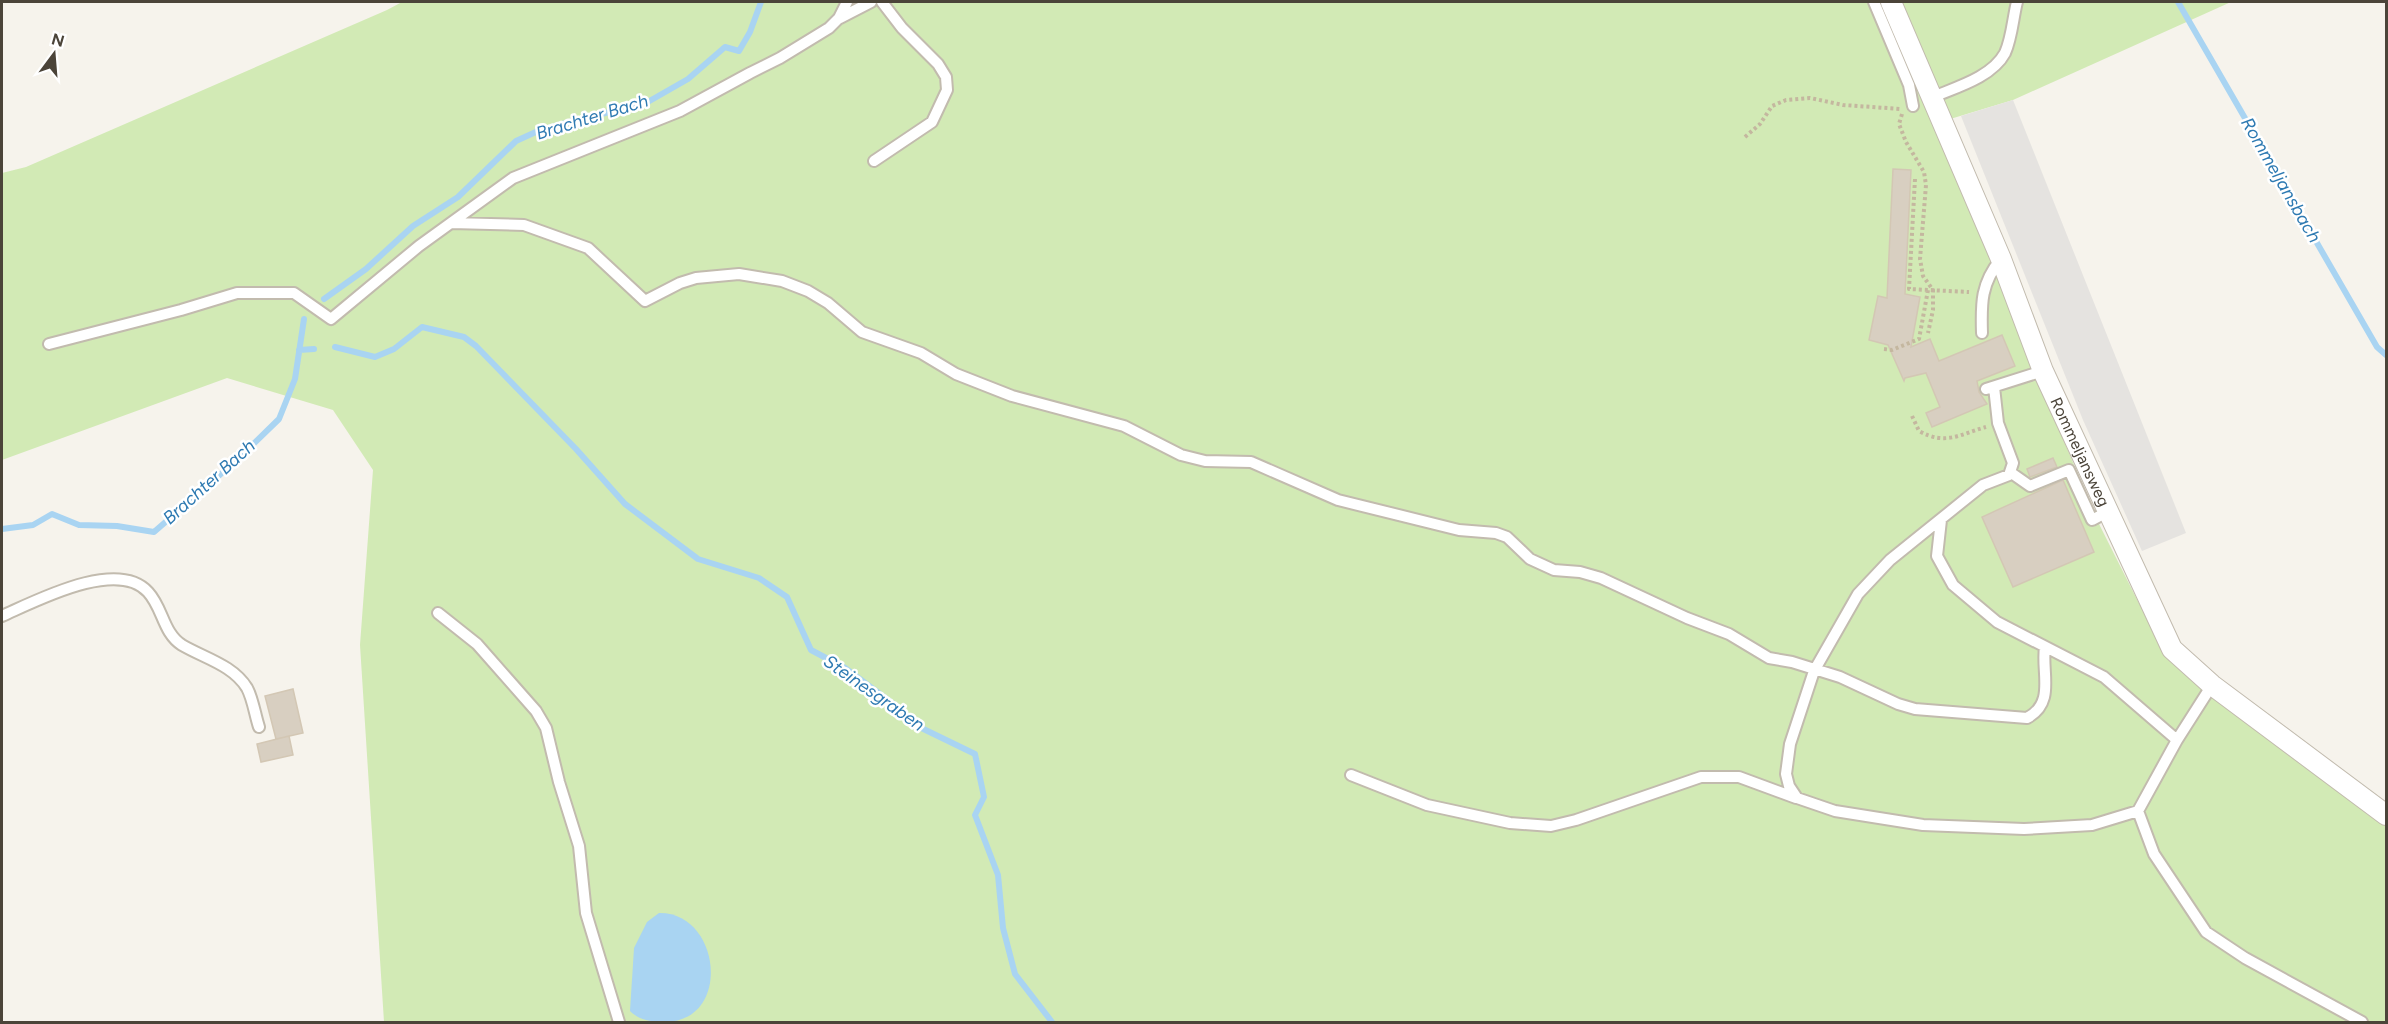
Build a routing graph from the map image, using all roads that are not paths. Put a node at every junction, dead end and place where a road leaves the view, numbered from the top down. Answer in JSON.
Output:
{"nodes":[{"id":1,"x":848,"y":2,"type":"edge"},
{"id":2,"x":871,"y":2,"type":"edge"},
{"id":3,"x":882,"y":2,"type":"edge"},
{"id":4,"x":1874,"y":2,"type":"edge"},
{"id":5,"x":1891,"y":2,"type":"edge"},
{"id":6,"x":2017,"y":2,"type":"edge"},
{"id":7,"x":839,"y":18,"type":"junction"},
{"id":8,"x":1933,"y":97,"type":"junction"},
{"id":9,"x":1913,"y":106,"type":"dead end"},
{"id":10,"x":874,"y":161,"type":"dead end"},
{"id":11,"x":451,"y":223,"type":"junction"},
{"id":12,"x":2001,"y":259,"type":"junction"},
{"id":13,"x":1982,"y":333,"type":"dead end"},
{"id":14,"x":49,"y":344,"type":"dead end"},
{"id":15,"x":2043,"y":371,"type":"junction"},
{"id":16,"x":2010,"y":472,"type":"junction"},
{"id":17,"x":2107,"y":512,"type":"junction"},
{"id":18,"x":1941,"y":520,"type":"junction"},
{"id":19,"x":438,"y":613,"type":"dead end"},
{"id":20,"x":2,"y":616,"type":"edge"},
{"id":21,"x":2045,"y":647,"type":"junction"},
{"id":22,"x":1814,"y":670,"type":"junction"},
{"id":23,"x":2212,"y":685,"type":"junction"},
{"id":24,"x":259,"y":728,"type":"dead end"},
{"id":25,"x":2177,"y":740,"type":"junction"},
{"id":26,"x":1352,"y":775,"type":"dead end"},
{"id":27,"x":1797,"y":798,"type":"junction"},
{"id":28,"x":2138,"y":811,"type":"junction"},
{"id":29,"x":2386,"y":815,"type":"edge"},
{"id":30,"x":619,"y":1023,"type":"edge"},
{"id":31,"x":2362,"y":1023,"type":"edge"}],
"edges":[{"from":1,"to":7,"type":"lane"},
{"from":2,"to":7,"type":"lane"},
{"from":3,"to":10,"type":"lane"},
{"from":4,"to":9,"type":"lane"},
{"from":5,"to":8,"type":"street","name":"Rommeljansweg"},
{"from":6,"to":8,"type":"lane"},
{"from":7,"to":11,"type":"lane"},
{"from":8,"to":12,"type":"street","name":"Rommeljansweg"},
{"from":11,"to":14,"type":"lane"},
{"from":11,"to":22,"type":"lane"},
{"from":12,"to":13,"type":"lane"},
{"from":12,"to":15,"type":"street","name":"Rommeljansweg"},
{"from":15,"to":16,"type":"lane"},
{"from":15,"to":17,"type":"street","name":"Rommeljansweg"},
{"from":16,"to":17,"type":"lane"},
{"from":16,"to":18,"type":"lane"},
{"from":17,"to":23,"type":"street","name":"Rommeljansweg"},
{"from":18,"to":21,"type":"lane"},
{"from":18,"to":22,"type":"lane"},
{"from":19,"to":30,"type":"lane"},
{"from":20,"to":24,"type":"lane"},
{"from":21,"to":22,"type":"lane"},
{"from":21,"to":25,"type":"lane"},
{"from":22,"to":27,"type":"lane"},
{"from":23,"to":25,"type":"lane"},
{"from":23,"to":29,"type":"street","name":"Rommeljansweg"},
{"from":25,"to":28,"type":"lane"},
{"from":26,"to":27,"type":"lane"},
{"from":27,"to":28,"type":"lane"},
{"from":28,"to":31,"type":"lane"}]}
